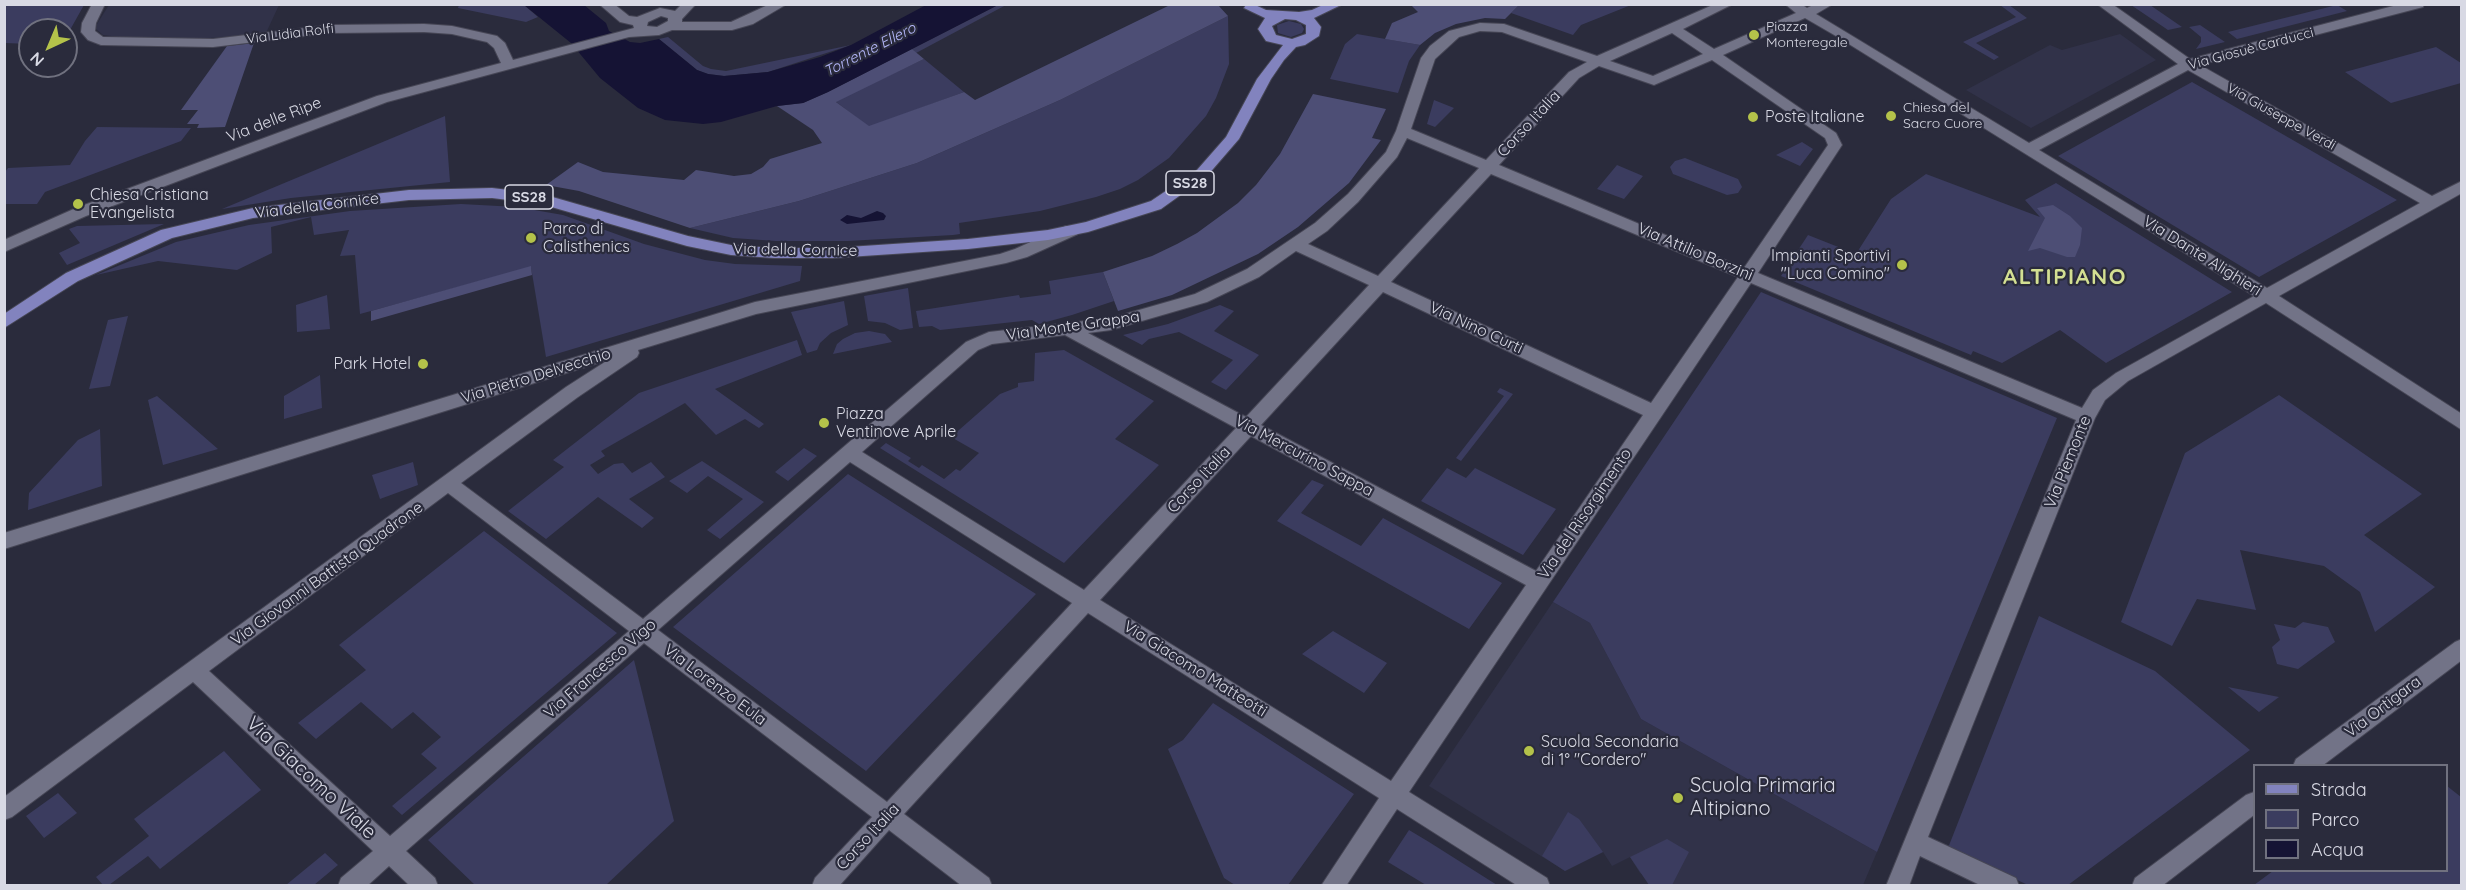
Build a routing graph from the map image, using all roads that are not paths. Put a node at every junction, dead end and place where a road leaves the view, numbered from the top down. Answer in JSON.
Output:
{"nodes":[{"id":1,"x":99,"y":4,"type":"edge"},
{"id":2,"x":605,"y":4,"type":"edge"},
{"id":3,"x":782,"y":4,"type":"edge"},
{"id":4,"x":1338,"y":4,"type":"edge"},
{"id":5,"x":1727,"y":4,"type":"edge"},
{"id":6,"x":1791,"y":4,"type":"edge"},
{"id":7,"x":1827,"y":4,"type":"edge"},
{"id":8,"x":2103,"y":4,"type":"edge"},
{"id":9,"x":2418,"y":4,"type":"edge"},
{"id":10,"x":689,"y":6,"type":"edge"},
{"id":11,"x":1250,"y":6,"type":"edge"},
{"id":12,"x":1806,"y":14,"type":"junction"},
{"id":13,"x":1283,"y":15,"type":"junction"},
{"id":14,"x":1299,"y":16,"type":"junction"},
{"id":15,"x":676,"y":20,"type":"junction"},
{"id":16,"x":643,"y":23,"type":"junction"},
{"id":17,"x":1314,"y":27,"type":"junction"},
{"id":18,"x":1673,"y":28,"type":"junction"},
{"id":19,"x":1269,"y":31,"type":"junction"},
{"id":20,"x":1292,"y":43,"type":"junction"},
{"id":21,"x":1713,"y":55,"type":"junction"},
{"id":22,"x":1598,"y":61,"type":"junction"},
{"id":23,"x":2188,"y":64,"type":"junction"},
{"id":24,"x":509,"y":65,"type":"junction"},
{"id":25,"x":1264,"y":79,"type":"junction"},
{"id":26,"x":1403,"y":130,"type":"junction"},
{"id":27,"x":2028,"y":149,"type":"junction"},
{"id":28,"x":1490,"y":166,"type":"junction"},
{"id":29,"x":2462,"y":186,"type":"edge"},
{"id":30,"x":2432,"y":202,"type":"junction"},
{"id":31,"x":1072,"y":230,"type":"junction"},
{"id":32,"x":1297,"y":245,"type":"junction"},
{"id":33,"x":4,"y":247,"type":"edge"},
{"id":34,"x":1748,"y":275,"type":"junction"},
{"id":35,"x":1381,"y":284,"type":"junction"},
{"id":36,"x":2267,"y":296,"type":"junction"},
{"id":37,"x":4,"y":322,"type":"edge"},
{"id":38,"x":1069,"y":330,"type":"junction"},
{"id":39,"x":650,"y":341,"type":"junction"},
{"id":40,"x":1654,"y":412,"type":"junction"},
{"id":41,"x":2086,"y":417,"type":"junction"},
{"id":42,"x":2462,"y":423,"type":"edge"},
{"id":43,"x":1249,"y":426,"type":"junction"},
{"id":44,"x":850,"y":453,"type":"junction"},
{"id":45,"x":450,"y":484,"type":"junction"},
{"id":46,"x":4,"y":541,"type":"edge"},
{"id":47,"x":1539,"y":582,"type":"junction"},
{"id":48,"x":1086,"y":601,"type":"junction"},
{"id":49,"x":644,"y":631,"type":"junction"},
{"id":50,"x":2462,"y":648,"type":"edge"},
{"id":51,"x":195,"y":671,"type":"junction"},
{"id":52,"x":2305,"y":764,"type":"edge"},
{"id":53,"x":1394,"y":794,"type":"junction"},
{"id":54,"x":2253,"y":803,"type":"edge"},
{"id":55,"x":4,"y":810,"type":"edge"},
{"id":56,"x":888,"y":815,"type":"junction"},
{"id":57,"x":1915,"y":842,"type":"junction"},
{"id":58,"x":390,"y":851,"type":"junction"},
{"id":59,"x":2000,"y":882,"type":"edge"},
{"id":60,"x":349,"y":885,"type":"edge"},
{"id":61,"x":427,"y":885,"type":"edge"},
{"id":62,"x":823,"y":885,"type":"edge"},
{"id":63,"x":981,"y":885,"type":"edge"},
{"id":64,"x":1332,"y":885,"type":"edge"},
{"id":65,"x":1539,"y":885,"type":"edge"},
{"id":66,"x":1897,"y":885,"type":"edge"},
{"id":67,"x":2143,"y":885,"type":"edge"}],
"edges":[{"from":1,"to":24,"type":"street","name":"Via Lidia Rolfi"},
{"from":2,"to":16,"type":"street"},
{"from":3,"to":15,"type":"street"},
{"from":4,"to":14,"type":"main road"},
{"from":4,"to":17,"type":"main road"},
{"from":5,"to":18,"type":"street"},
{"from":6,"to":12,"type":"street"},
{"from":7,"to":12,"type":"street"},
{"from":8,"to":23,"type":"street","name":"Via Giuseppe Verdi"},
{"from":9,"to":23,"type":"street","name":"Via Giosuè Carducci"},
{"from":10,"to":15,"type":"street"},
{"from":11,"to":13,"type":"main road"},
{"from":11,"to":19,"type":"main road"},
{"from":12,"to":21,"type":"street"},
{"from":12,"to":27,"type":"street","name":"Via Dante Alighieri"},
{"from":13,"to":14,"type":"main road"},
{"from":13,"to":19,"type":"main road"},
{"from":14,"to":17,"type":"main road"},
{"from":15,"to":16,"type":"street"},
{"from":15,"to":16,"type":"street"},
{"from":16,"to":24,"type":"street","name":"Via delle Ripe"},
{"from":17,"to":20,"type":"main road","name":"Via della Cornice","number":"SS28"},
{"from":18,"to":21,"type":"street"},
{"from":18,"to":22,"type":"street"},
{"from":19,"to":20,"type":"main road"},
{"from":19,"to":25,"type":"main road","name":"Via della Cornice","number":"SS28"},
{"from":20,"to":25,"type":"main road","name":"Via della Cornice","number":"SS28"},
{"from":21,"to":22,"type":"street"},
{"from":21,"to":34,"type":"street","name":"Via del Risorgimento"},
{"from":22,"to":26,"type":"street","name":"Via Monte Grappa"},
{"from":22,"to":28,"type":"street","name":"Corso Italia"},
{"from":23,"to":27,"type":"street","name":"Via Giosuè Carducci"},
{"from":23,"to":30,"type":"street","name":"Via Giuseppe Verdi"},
{"from":24,"to":33,"type":"street","name":"Via delle Ripe"},
{"from":25,"to":31,"type":"main road","name":"Via della Cornice","number":"SS28"},
{"from":26,"to":28,"type":"street","name":"Via Attilio Borzini"},
{"from":26,"to":32,"type":"street","name":"Via Monte Grappa"},
{"from":27,"to":36,"type":"street","name":"Via Dante Alighieri"},
{"from":28,"to":34,"type":"street","name":"Via Attilio Borzini"},
{"from":28,"to":35,"type":"street","name":"Corso Italia"},
{"from":29,"to":30,"type":"street","name":"Via Piemonte"},
{"from":30,"to":36,"type":"street","name":"Via Piemonte"},
{"from":31,"to":37,"type":"main road","name":"Via della Cornice","number":"SS28"},
{"from":31,"to":39,"type":"street","name":"Via Pietro Delvecchio"},
{"from":32,"to":35,"type":"street","name":"Via Nino Curti"},
{"from":32,"to":38,"type":"street","name":"Via Monte Grappa"},
{"from":34,"to":40,"type":"street","name":"Via del Risorgimento"},
{"from":34,"to":41,"type":"street","name":"Via Attilio Borzini"},
{"from":35,"to":40,"type":"street","name":"Via Nino Curti"},
{"from":35,"to":43,"type":"street","name":"Corso Italia"},
{"from":36,"to":41,"type":"street","name":"Via Piemonte"},
{"from":36,"to":42,"type":"street","name":"Via Dante Alighieri"},
{"from":38,"to":43,"type":"street","name":"Via Mercurino Sappa"},
{"from":38,"to":44,"type":"street","name":"Via Monte Grappa"},
{"from":39,"to":45,"type":"street","name":"Via Giovanni Battista Quadrone"},
{"from":39,"to":46,"type":"street","name":"Via Pietro Delvecchio"},
{"from":40,"to":47,"type":"street","name":"Via del Risorgimento"},
{"from":41,"to":57,"type":"street","name":"Via Piemonte"},
{"from":43,"to":47,"type":"street","name":"Via Mercurino Sappa"},
{"from":43,"to":48,"type":"street","name":"Corso Italia"},
{"from":44,"to":48,"type":"street","name":"Via Giacomo Matteotti"},
{"from":44,"to":49,"type":"street","name":"Via Francesco Vigo"},
{"from":45,"to":49,"type":"street","name":"Via Lorenzo Eula"},
{"from":45,"to":51,"type":"street","name":"Via Giovanni Battista Quadrone"},
{"from":47,"to":53,"type":"street","name":"Via del Risorgimento"},
{"from":48,"to":53,"type":"street","name":"Via Giacomo Matteotti"},
{"from":48,"to":56,"type":"street","name":"Corso Italia"},
{"from":49,"to":56,"type":"street","name":"Via Lorenzo Eula"},
{"from":49,"to":58,"type":"street","name":"Via Francesco Vigo"},
{"from":50,"to":52,"type":"street","name":"Via Ortigara"},
{"from":51,"to":55,"type":"street","name":"Via Giovanni Battista Quadrone"},
{"from":51,"to":58,"type":"street","name":"Via Giacomo Viale"},
{"from":53,"to":64,"type":"street","name":"Via del Risorgimento"},
{"from":53,"to":65,"type":"street","name":"Via Giacomo Matteotti"},
{"from":54,"to":67,"type":"street"},
{"from":56,"to":62,"type":"street","name":"Corso Italia"},
{"from":56,"to":63,"type":"street","name":"Via Lorenzo Eula"},
{"from":57,"to":59,"type":"street"},
{"from":57,"to":66,"type":"street","name":"Via Piemonte"},
{"from":58,"to":60,"type":"street","name":"Via Francesco Vigo"},
{"from":58,"to":61,"type":"street","name":"Via Giacomo Viale"}]}
